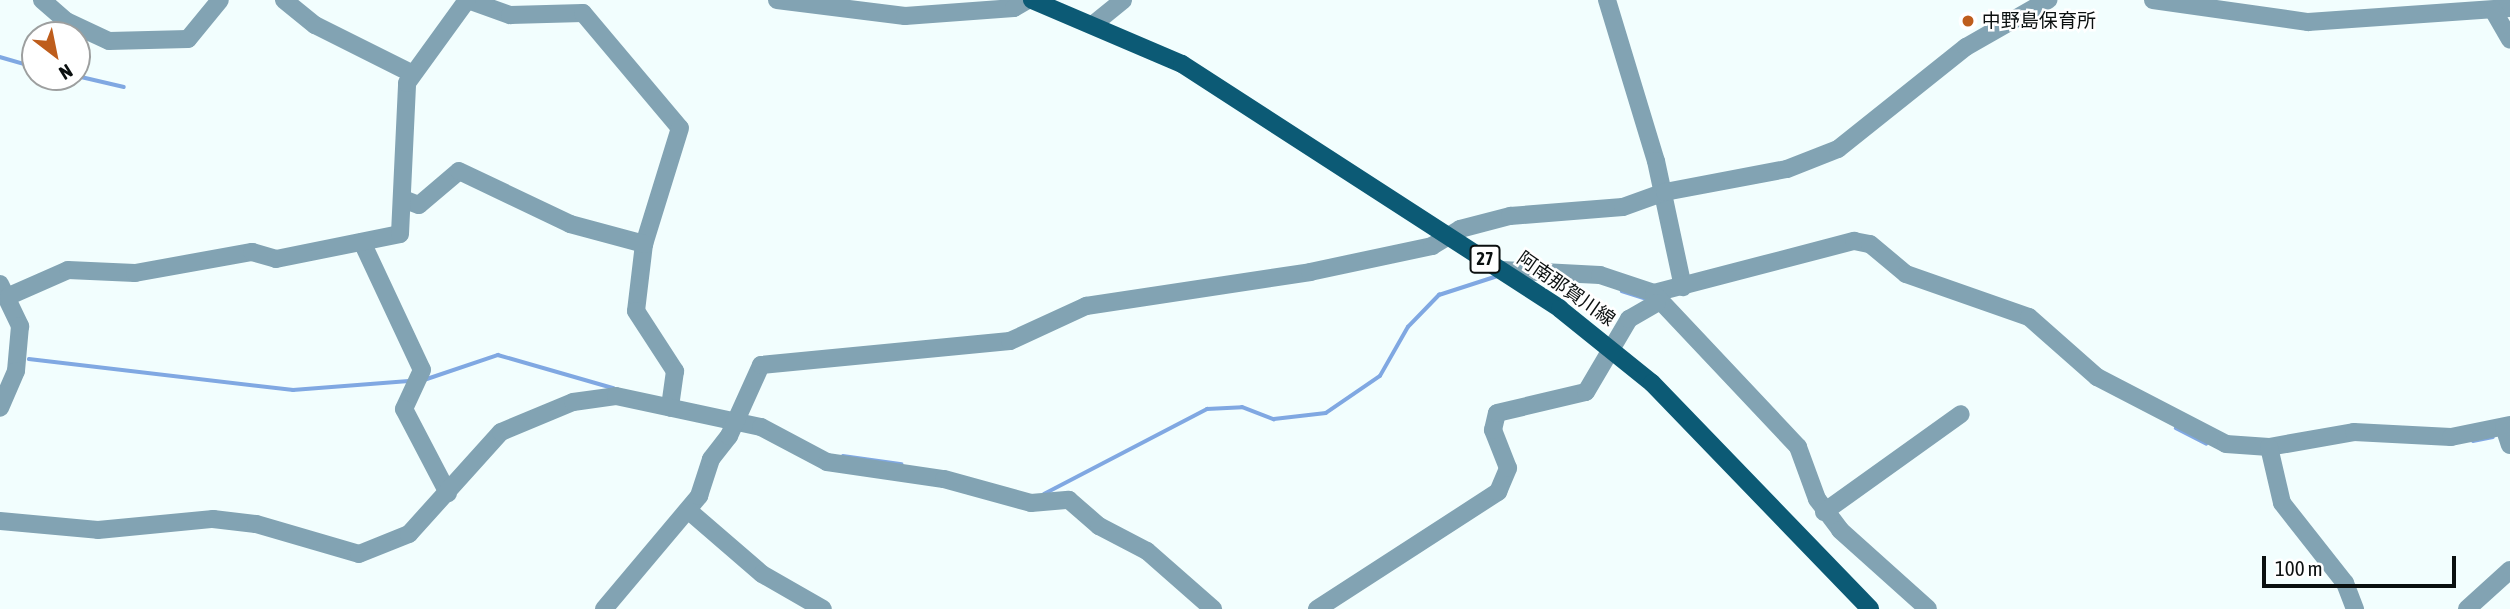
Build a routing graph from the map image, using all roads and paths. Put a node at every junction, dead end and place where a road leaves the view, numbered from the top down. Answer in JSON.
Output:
{"nodes":[{"id":1,"x":42,"y":0,"type":"edge"},
{"id":2,"x":220,"y":0,"type":"edge"},
{"id":3,"x":284,"y":0,"type":"edge"},
{"id":4,"x":468,"y":0,"type":"edge"},
{"id":5,"x":777,"y":0,"type":"edge"},
{"id":6,"x":1030,"y":0,"type":"edge"},
{"id":7,"x":1123,"y":0,"type":"edge"},
{"id":8,"x":1606,"y":0,"type":"edge"},
{"id":9,"x":2048,"y":0,"type":"edge"},
{"id":10,"x":2153,"y":0,"type":"edge"},
{"id":11,"x":2502,"y":9,"type":"edge"},
{"id":12,"x":1095,"y":23,"type":"junction"},
{"id":13,"x":2510,"y":39,"type":"edge"},
{"id":14,"x":411,"y":73,"type":"junction"},
{"id":15,"x":1665,"y":192,"type":"junction"},
{"id":16,"x":403,"y":199,"type":"junction"},
{"id":17,"x":1449,"y":236,"type":"junction"},
{"id":18,"x":362,"y":242,"type":"junction"},
{"id":19,"x":643,"y":244,"type":"junction"},
{"id":20,"x":1502,"y":270,"type":"junction"},
{"id":21,"x":1683,"y":287,"type":"junction"},
{"id":22,"x":4,"y":290,"type":"edge"},
{"id":23,"x":1656,"y":298,"type":"junction"},
{"id":24,"x":1610,"y":346,"type":"junction"},
{"id":25,"x":671,"y":402,"type":"junction"},
{"id":26,"x":0,"y":408,"type":"edge"},
{"id":27,"x":1961,"y":414,"type":"dead end"},
{"id":28,"x":736,"y":417,"type":"junction"},
{"id":29,"x":2507,"y":426,"type":"edge"},
{"id":30,"x":2510,"y":445,"type":"edge"},
{"id":31,"x":2269,"y":447,"type":"junction"},
{"id":32,"x":448,"y":493,"type":"junction"},
{"id":33,"x":688,"y":511,"type":"junction"},
{"id":34,"x":1824,"y":512,"type":"junction"},
{"id":35,"x":0,"y":521,"type":"edge"},
{"id":36,"x":2510,"y":570,"type":"edge"},
{"id":37,"x":604,"y":609,"type":"edge"},
{"id":38,"x":823,"y":609,"type":"edge"},
{"id":39,"x":1213,"y":609,"type":"edge"},
{"id":40,"x":1317,"y":609,"type":"edge"},
{"id":41,"x":1870,"y":609,"type":"edge"},
{"id":42,"x":1928,"y":609,"type":"edge"},
{"id":43,"x":2355,"y":609,"type":"edge"},
{"id":44,"x":2467,"y":609,"type":"edge"}],
"edges":[{"from":1,"to":2,"type":"street"},
{"from":3,"to":14,"type":"street"},
{"from":4,"to":14,"type":"street"},
{"from":4,"to":19,"type":"street"},
{"from":5,"to":6,"type":"street"},
{"from":6,"to":12,"type":"main road","name":"阿南那賀川線","number":"27"},
{"from":7,"to":12,"type":"street"},
{"from":8,"to":15,"type":"street"},
{"from":9,"to":15,"type":"street"},
{"from":10,"to":11,"type":"street"},
{"from":11,"to":13,"type":"street"},
{"from":12,"to":17,"type":"main road","name":"阿南那賀川線","number":"27"},
{"from":14,"to":16,"type":"street"},
{"from":15,"to":17,"type":"street"},
{"from":15,"to":21,"type":"street"},
{"from":16,"to":18,"type":"street"},
{"from":16,"to":19,"type":"street"},
{"from":17,"to":20,"type":"main road","name":"阿南那賀川線","number":"27"},
{"from":17,"to":28,"type":"street"},
{"from":18,"to":22,"type":"street"},
{"from":18,"to":32,"type":"street"},
{"from":19,"to":25,"type":"street"},
{"from":20,"to":23,"type":"street"},
{"from":20,"to":24,"type":"main road","name":"阿南那賀川線","number":"27"},
{"from":21,"to":23,"type":"street"},
{"from":21,"to":31,"type":"street"},
{"from":22,"to":26,"type":"street"},
{"from":23,"to":24,"type":"street"},
{"from":23,"to":34,"type":"street"},
{"from":24,"to":40,"type":"street"},
{"from":24,"to":41,"type":"main road","name":"阿南那賀川線","number":"27"},
{"from":25,"to":28,"type":"street"},
{"from":25,"to":32,"type":"street"},
{"from":27,"to":34,"type":"street"},
{"from":28,"to":33,"type":"street"},
{"from":28,"to":39,"type":"street"},
{"from":29,"to":30,"type":"street"},
{"from":29,"to":31,"type":"street"},
{"from":31,"to":43,"type":"street"},
{"from":32,"to":35,"type":"street"},
{"from":33,"to":37,"type":"street"},
{"from":33,"to":38,"type":"street"},
{"from":34,"to":42,"type":"street"},
{"from":36,"to":44,"type":"street"}]}
